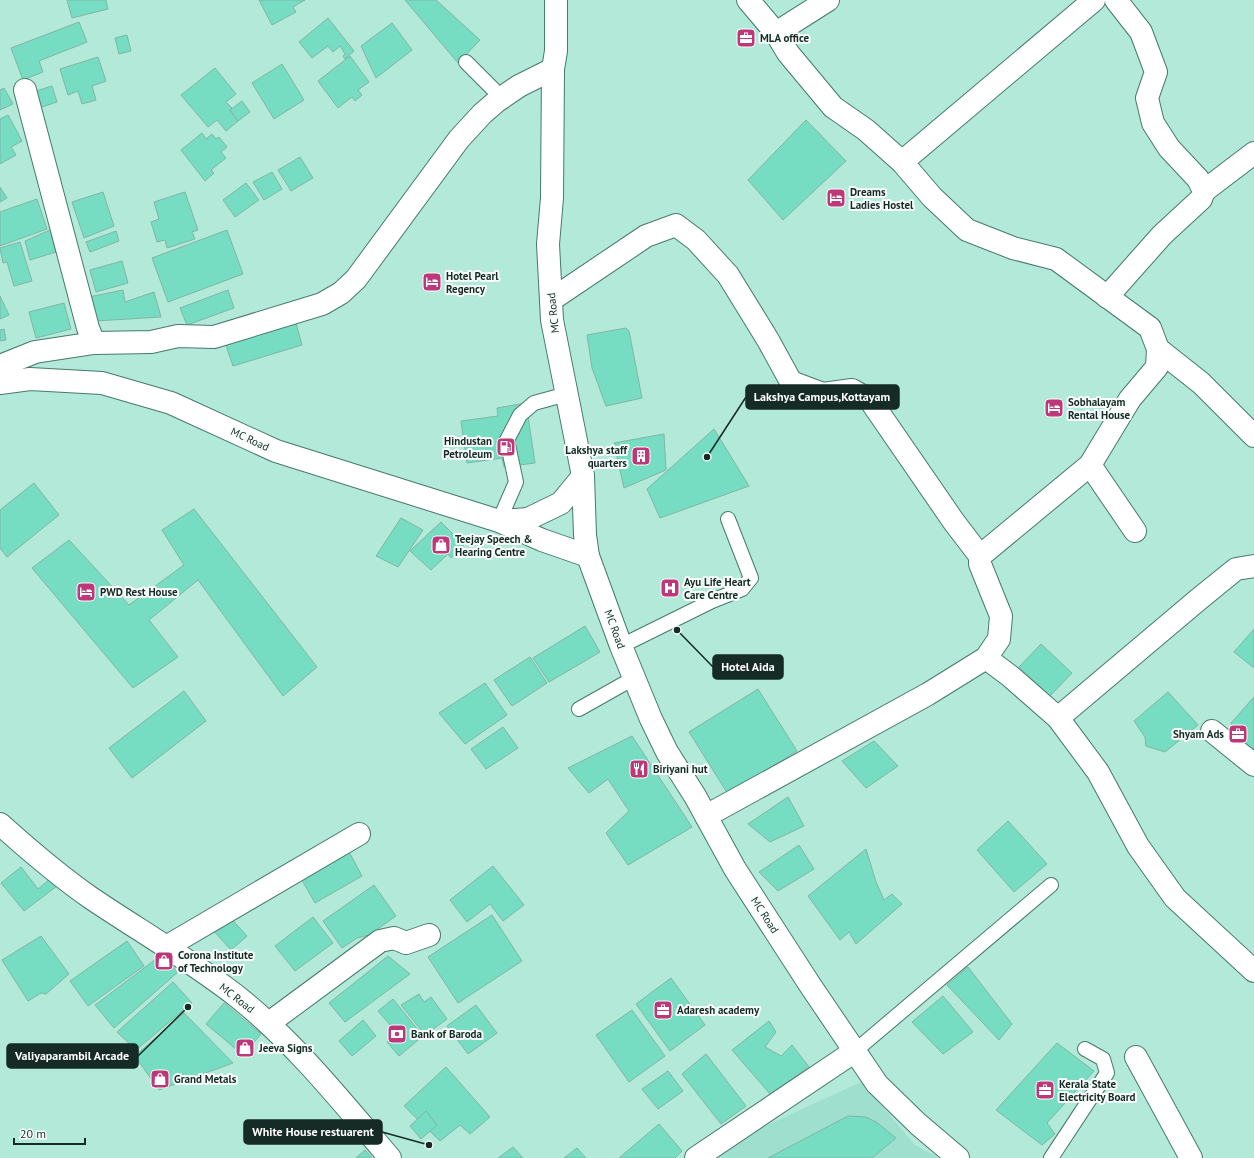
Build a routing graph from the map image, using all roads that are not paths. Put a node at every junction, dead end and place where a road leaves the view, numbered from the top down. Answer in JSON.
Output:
{"nodes":[{"id":1,"x":556,"y":0,"type":"edge"},
{"id":2,"x":748,"y":0,"type":"edge"},
{"id":3,"x":828,"y":0,"type":"edge"},
{"id":4,"x":1094,"y":0,"type":"edge"},
{"id":5,"x":1116,"y":0,"type":"edge"},
{"id":6,"x":776,"y":33,"type":"junction"},
{"id":7,"x":466,"y":62,"type":"dead end"},
{"id":8,"x":553,"y":69,"type":"junction"},
{"id":9,"x":25,"y":90,"type":"dead end"},
{"id":10,"x":502,"y":98,"type":"junction"},
{"id":11,"x":1254,"y":153,"type":"edge"},
{"id":12,"x":902,"y":162,"type":"junction"},
{"id":13,"x":1204,"y":191,"type":"junction"},
{"id":14,"x":1108,"y":297,"type":"junction"},
{"id":15,"x":551,"y":300,"type":"junction"},
{"id":16,"x":94,"y":343,"type":"junction"},
{"id":17,"x":1158,"y":349,"type":"junction"},
{"id":18,"x":0,"y":366,"type":"edge"},
{"id":19,"x":0,"y":383,"type":"edge"},
{"id":20,"x":567,"y":394,"type":"junction"},
{"id":21,"x":1254,"y":436,"type":"edge"},
{"id":22,"x":1090,"y":465,"type":"junction"},
{"id":23,"x":583,"y":476,"type":"junction"},
{"id":24,"x":728,"y":519,"type":"dead end"},
{"id":25,"x":499,"y":521,"type":"junction"},
{"id":26,"x":1135,"y":531,"type":"dead end"},
{"id":27,"x":588,"y":556,"type":"junction"},
{"id":28,"x":980,"y":556,"type":"junction"},
{"id":29,"x":1254,"y":566,"type":"edge"},
{"id":30,"x":621,"y":646,"type":"junction"},
{"id":31,"x":986,"y":658,"type":"junction"},
{"id":32,"x":634,"y":678,"type":"junction"},
{"id":33,"x":579,"y":710,"type":"dead end"},
{"id":34,"x":1058,"y":718,"type":"junction"},
{"id":35,"x":1212,"y":731,"type":"dead end"},
{"id":36,"x":1254,"y":765,"type":"edge"},
{"id":37,"x":706,"y":816,"type":"junction"},
{"id":38,"x":0,"y":824,"type":"edge"},
{"id":39,"x":359,"y":834,"type":"dead end"},
{"id":40,"x":1051,"y":885,"type":"dead end"},
{"id":41,"x":429,"y":934,"type":"dead end"},
{"id":42,"x":166,"y":947,"type":"junction"},
{"id":43,"x":1254,"y":971,"type":"edge"},
{"id":44,"x":269,"y":1023,"type":"junction"},
{"id":45,"x":1085,"y":1049,"type":"dead end"},
{"id":46,"x":855,"y":1051,"type":"junction"},
{"id":47,"x":1136,"y":1057,"type":"dead end"},
{"id":48,"x":390,"y":1158,"type":"edge"},
{"id":49,"x":696,"y":1158,"type":"edge"},
{"id":50,"x":958,"y":1158,"type":"edge"},
{"id":51,"x":1050,"y":1158,"type":"edge"},
{"id":52,"x":1191,"y":1158,"type":"edge"}],
"edges":[{"from":1,"to":8,"type":"main road","name":"MC Road"},
{"from":2,"to":6,"type":"main road"},
{"from":3,"to":6,"type":"main road"},
{"from":4,"to":12,"type":"main road"},
{"from":5,"to":13,"type":"main road"},
{"from":6,"to":12,"type":"main road"},
{"from":7,"to":10,"type":"lane"},
{"from":8,"to":10,"type":"main road"},
{"from":8,"to":15,"type":"main road","name":"MC Road"},
{"from":9,"to":16,"type":"main road"},
{"from":10,"to":16,"type":"main road"},
{"from":11,"to":13,"type":"main road"},
{"from":12,"to":14,"type":"main road"},
{"from":13,"to":14,"type":"main road"},
{"from":14,"to":17,"type":"main road"},
{"from":15,"to":20,"type":"main road","name":"MC Road"},
{"from":15,"to":28,"type":"main road"},
{"from":16,"to":18,"type":"main road"},
{"from":17,"to":21,"type":"main road"},
{"from":17,"to":22,"type":"main road"},
{"from":19,"to":25,"type":"main road","name":"MC Road"},
{"from":20,"to":23,"type":"main road","name":"MC Road"},
{"from":20,"to":25,"type":"lane"},
{"from":22,"to":26,"type":"main road"},
{"from":22,"to":28,"type":"main road"},
{"from":23,"to":25,"type":"main road"},
{"from":23,"to":27,"type":"main road","name":"MC Road"},
{"from":24,"to":30,"type":"lane"},
{"from":25,"to":27,"type":"main road"},
{"from":27,"to":30,"type":"main road","name":"MC Road"},
{"from":28,"to":31,"type":"main road"},
{"from":29,"to":34,"type":"main road"},
{"from":30,"to":32,"type":"main road","name":"MC Road"},
{"from":31,"to":34,"type":"main road"},
{"from":31,"to":37,"type":"main road"},
{"from":32,"to":33,"type":"lane"},
{"from":32,"to":37,"type":"main road","name":"MC Road"},
{"from":34,"to":43,"type":"main road"},
{"from":35,"to":36,"type":"main road"},
{"from":37,"to":46,"type":"main road","name":"MC Road"},
{"from":38,"to":42,"type":"main road","name":"MC Road"},
{"from":39,"to":42,"type":"main road"},
{"from":40,"to":46,"type":"lane"},
{"from":41,"to":44,"type":"main road"},
{"from":42,"to":44,"type":"main road","name":"MC Road"},
{"from":44,"to":48,"type":"main road","name":"MC Road"},
{"from":45,"to":51,"type":"lane"},
{"from":46,"to":49,"type":"main road"},
{"from":46,"to":50,"type":"main road","name":"MC Road"},
{"from":47,"to":52,"type":"main road"}]}
